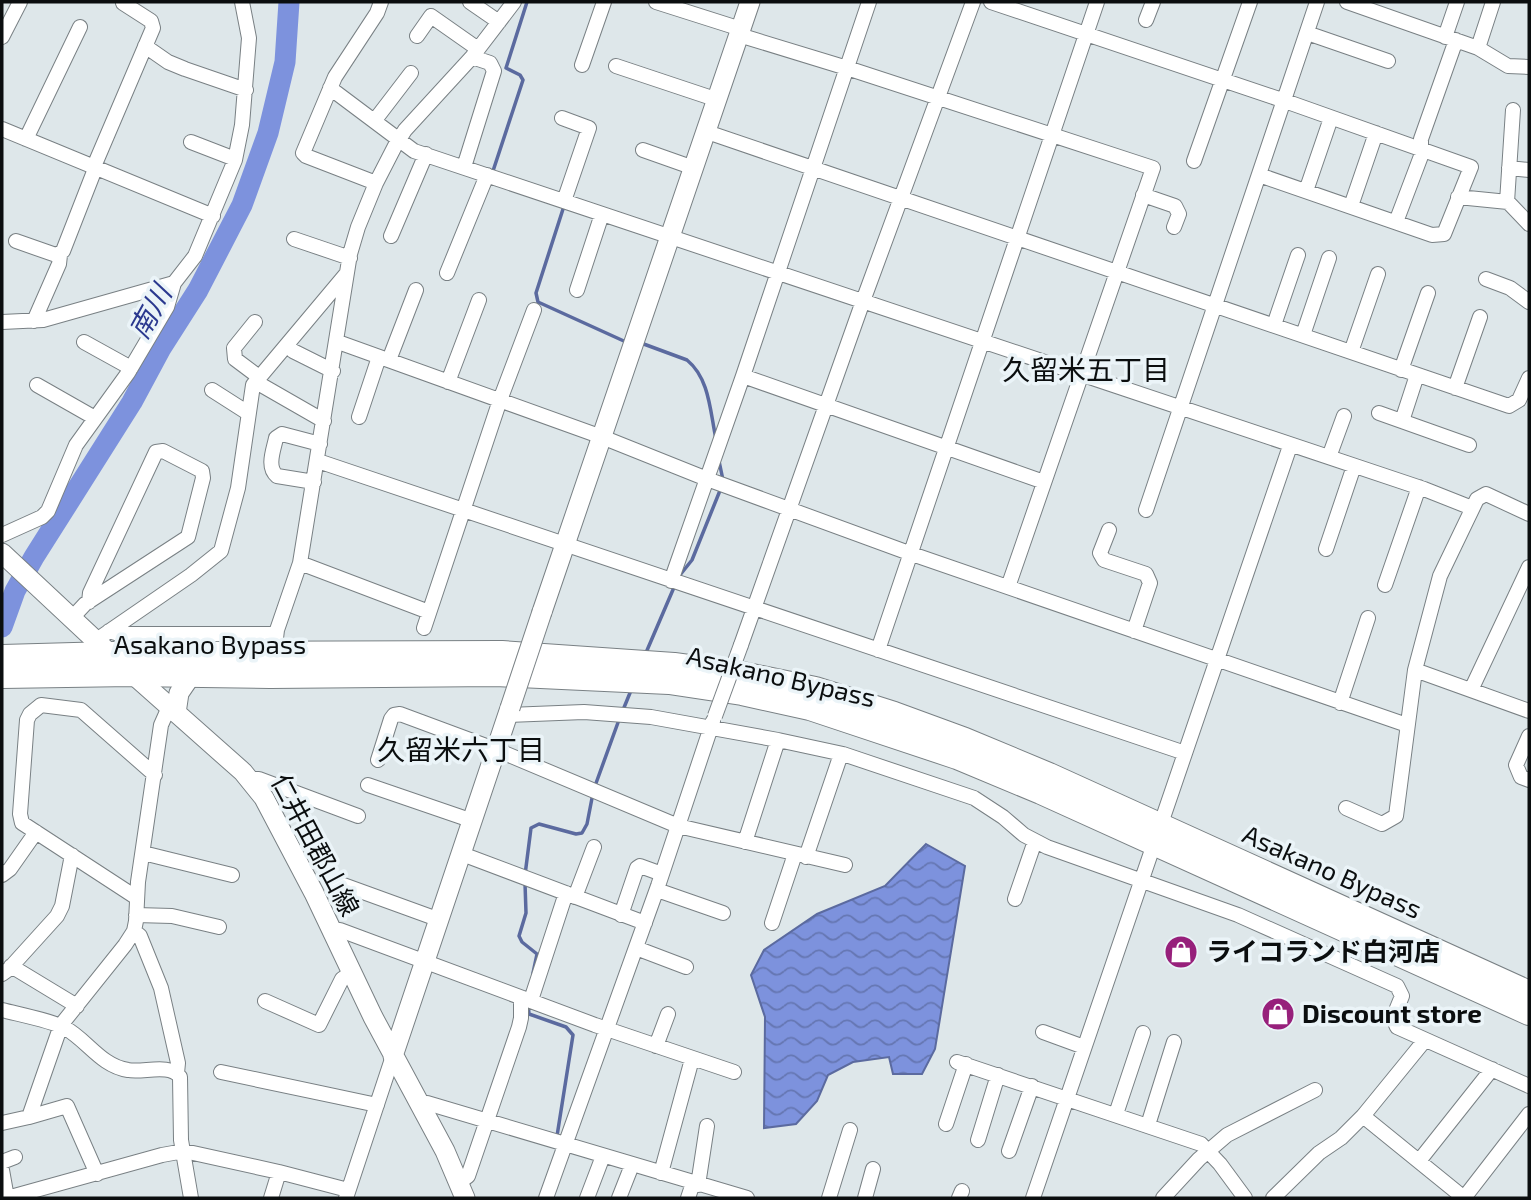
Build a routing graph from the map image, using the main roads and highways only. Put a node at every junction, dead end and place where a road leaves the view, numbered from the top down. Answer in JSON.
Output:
{"nodes":[{"id":1,"x":8,"y":667,"type":"edge"},
{"id":2,"x":1157,"y":835,"type":"junction"},
{"id":3,"x":1529,"y":993,"type":"edge"},
{"id":4,"x":1529,"y":1013,"type":"edge"}],
"edges":[{"from":1,"to":2,"type":"highway","name":"Asakano Bypass"},
{"from":1,"to":2,"type":"highway","name":"Asakano Bypass"},
{"from":2,"to":3,"type":"highway","name":"Asakano Bypass"},
{"from":2,"to":4,"type":"highway","name":"Asakano Bypass"}]}
